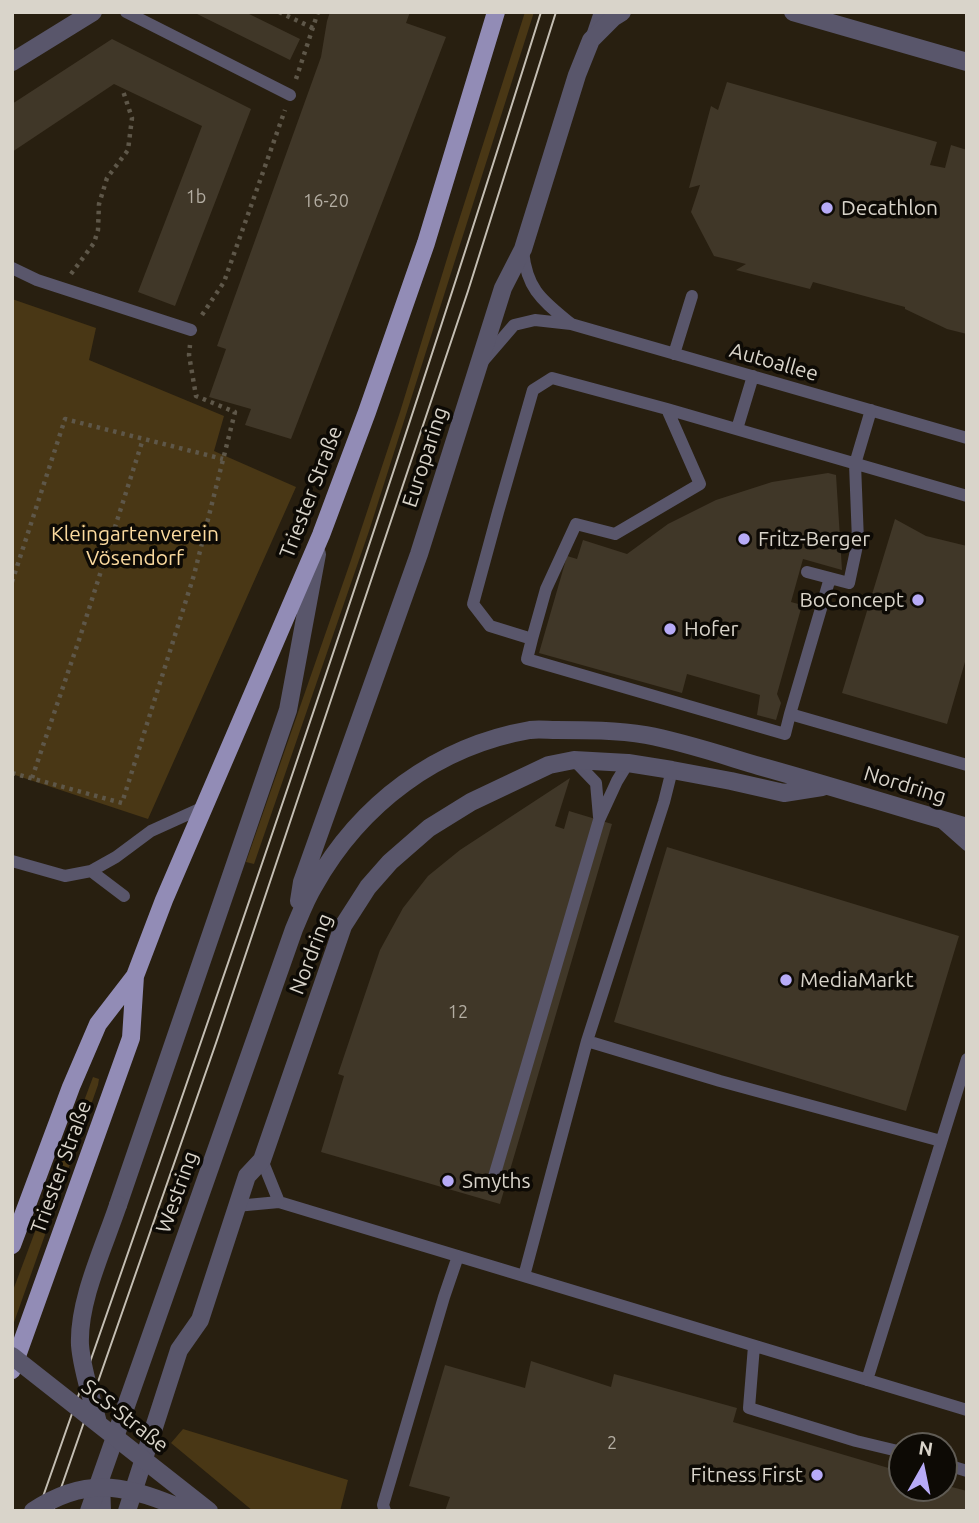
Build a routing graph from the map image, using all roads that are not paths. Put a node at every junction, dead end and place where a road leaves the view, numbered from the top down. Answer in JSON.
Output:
{"nodes":[{"id":1,"x":93,"y":12,"type":"edge"},
{"id":2,"x":125,"y":12,"type":"edge"},
{"id":3,"x":496,"y":12,"type":"edge"},
{"id":4,"x":600,"y":12,"type":"edge"},
{"id":5,"x":622,"y":12,"type":"edge"},
{"id":6,"x":793,"y":12,"type":"edge"},
{"id":7,"x":591,"y":40,"type":"junction"},
{"id":8,"x":12,"y":62,"type":"edge"},
{"id":9,"x":967,"y":62,"type":"edge"},
{"id":10,"x":290,"y":94,"type":"road end"},
{"id":11,"x":523,"y":249,"type":"junction"},
{"id":12,"x":12,"y":268,"type":"edge"},
{"id":13,"x":692,"y":296,"type":"dead end"},
{"id":14,"x":570,"y":324,"type":"junction"},
{"id":15,"x":191,"y":330,"type":"road end"},
{"id":16,"x":674,"y":354,"type":"junction"},
{"id":17,"x":478,"y":366,"type":"junction"},
{"id":18,"x":753,"y":376,"type":"junction"},
{"id":19,"x":667,"y":409,"type":"junction"},
{"id":20,"x":871,"y":410,"type":"junction"},
{"id":21,"x":737,"y":429,"type":"junction"},
{"id":22,"x":967,"y":438,"type":"edge"},
{"id":23,"x":855,"y":464,"type":"junction"},
{"id":24,"x":966,"y":494,"type":"edge"},
{"id":25,"x":321,"y":535,"type":"junction"},
{"id":26,"x":807,"y":572,"type":"dead end"},
{"id":27,"x":830,"y":578,"type":"junction"},
{"id":28,"x":533,"y":639,"type":"junction"},
{"id":29,"x":790,"y":715,"type":"junction"},
{"id":30,"x":574,"y":761,"type":"junction"},
{"id":31,"x":628,"y":764,"type":"junction"},
{"id":32,"x":967,"y":765,"type":"edge"},
{"id":33,"x":673,"y":770,"type":"junction"},
{"id":34,"x":829,"y":786,"type":"junction"},
{"id":35,"x":204,"y":807,"type":"junction"},
{"id":36,"x":939,"y":819,"type":"junction"},
{"id":37,"x":599,"y":820,"type":"junction"},
{"id":38,"x":967,"y":828,"type":"edge"},
{"id":39,"x":967,"y":845,"type":"edge"},
{"id":40,"x":12,"y":861,"type":"edge"},
{"id":41,"x":91,"y":871,"type":"junction"},
{"id":42,"x":124,"y":896,"type":"dead end"},
{"id":43,"x":294,"y":929,"type":"junction"},
{"id":44,"x":135,"y":976,"type":"junction"},
{"id":45,"x":587,"y":1041,"type":"junction"},
{"id":46,"x":967,"y":1059,"type":"edge"},
{"id":47,"x":941,"y":1141,"type":"junction"},
{"id":48,"x":262,"y":1160,"type":"junction"},
{"id":49,"x":491,"y":1186,"type":"dead end"},
{"id":50,"x":279,"y":1202,"type":"junction"},
{"id":51,"x":236,"y":1206,"type":"junction"},
{"id":52,"x":12,"y":1245,"type":"edge"},
{"id":53,"x":458,"y":1256,"type":"junction"},
{"id":54,"x":524,"y":1276,"type":"junction"},
{"id":55,"x":754,"y":1346,"type":"junction"},
{"id":56,"x":12,"y":1356,"type":"edge"},
{"id":57,"x":12,"y":1370,"type":"edge"},
{"id":58,"x":867,"y":1380,"type":"junction"},
{"id":59,"x":967,"y":1410,"type":"edge"},
{"id":60,"x":98,"y":1423,"type":"junction"},
{"id":61,"x":888,"y":1449,"type":"edge"},
{"id":62,"x":103,"y":1471,"type":"junction"},
{"id":63,"x":33,"y":1511,"type":"edge"},
{"id":64,"x":89,"y":1511,"type":"edge"},
{"id":65,"x":105,"y":1511,"type":"edge"},
{"id":66,"x":127,"y":1511,"type":"edge"},
{"id":67,"x":188,"y":1511,"type":"edge"},
{"id":68,"x":209,"y":1511,"type":"edge"},
{"id":69,"x":385,"y":1511,"type":"edge"}],
"edges":[{"from":1,"to":8,"type":"street"},
{"from":2,"to":10,"type":"lane"},
{"from":3,"to":25,"type":"main road","name":"Triester Straße"},
{"from":4,"to":7,"type":"lane"},
{"from":5,"to":7,"type":"street","name":"Europaring"},
{"from":6,"to":9,"type":"street"},
{"from":7,"to":11,"type":"street","name":"Europaring"},
{"from":11,"to":14,"type":"lane","name":"Autoallee"},
{"from":11,"to":17,"type":"street","name":"Europaring"},
{"from":12,"to":15,"type":"lane"},
{"from":13,"to":16,"type":"lane"},
{"from":14,"to":16,"type":"lane","name":"Autoallee"},
{"from":14,"to":17,"type":"lane","name":"Autoallee"},
{"from":16,"to":18,"type":"lane","name":"Autoallee"},
{"from":17,"to":43,"type":"street","name":"Europaring"},
{"from":18,"to":20,"type":"lane","name":"Autoallee"},
{"from":18,"to":21,"type":"lane"},
{"from":19,"to":21,"type":"lane"},
{"from":19,"to":28,"type":"lane"},
{"from":19,"to":28,"type":"lane"},
{"from":20,"to":22,"type":"lane","name":"Autoallee"},
{"from":20,"to":23,"type":"lane"},
{"from":21,"to":23,"type":"lane"},
{"from":23,"to":24,"type":"lane"},
{"from":23,"to":27,"type":"lane"},
{"from":25,"to":35,"type":"main road","name":"Triester Straße"},
{"from":25,"to":60,"type":"street","bridge":true},
{"from":26,"to":27,"type":"lane"},
{"from":27,"to":29,"type":"lane"},
{"from":28,"to":29,"type":"lane"},
{"from":29,"to":32,"type":"lane"},
{"from":30,"to":31,"type":"street","name":"Nordring"},
{"from":30,"to":37,"type":"lane"},
{"from":30,"to":48,"type":"street","name":"Nordring"},
{"from":31,"to":33,"type":"street","name":"Nordring"},
{"from":31,"to":37,"type":"lane"},
{"from":33,"to":34,"type":"street","name":"Nordring"},
{"from":33,"to":45,"type":"lane"},
{"from":34,"to":36,"type":"street","name":"Nordring"},
{"from":34,"to":43,"type":"street","name":"Nordring"},
{"from":35,"to":41,"type":"lane"},
{"from":35,"to":44,"type":"main road","name":"Triester Straße"},
{"from":36,"to":38,"type":"street","name":"Nordring"},
{"from":36,"to":39,"type":"lane"},
{"from":37,"to":49,"type":"lane"},
{"from":40,"to":41,"type":"lane"},
{"from":41,"to":42,"type":"lane"},
{"from":43,"to":62,"type":"street","name":"Westring"},
{"from":44,"to":52,"type":"main road","name":"Triester Straße"},
{"from":44,"to":57,"type":"main road","name":"Triester Straße"},
{"from":45,"to":47,"type":"lane"},
{"from":45,"to":54,"type":"lane"},
{"from":46,"to":47,"type":"lane"},
{"from":47,"to":58,"type":"lane"},
{"from":48,"to":50,"type":"lane"},
{"from":48,"to":51,"type":"street","name":"Nordring"},
{"from":50,"to":51,"type":"lane"},
{"from":50,"to":53,"type":"lane"},
{"from":51,"to":66,"type":"street","name":"Nordring"},
{"from":53,"to":54,"type":"lane"},
{"from":53,"to":69,"type":"lane"},
{"from":54,"to":55,"type":"lane"},
{"from":55,"to":58,"type":"lane"},
{"from":55,"to":61,"type":"lane"},
{"from":56,"to":60,"type":"street","name":"SCS-Straße","bridge":true},
{"from":58,"to":59,"type":"lane"},
{"from":60,"to":68,"type":"street","name":"SCS-Straße","bridge":true},
{"from":62,"to":64,"type":"street","name":"Westring"},
{"from":62,"to":65,"type":"lane","name":"Westring"},
{"from":63,"to":67,"type":"street","bridge":true}]}
